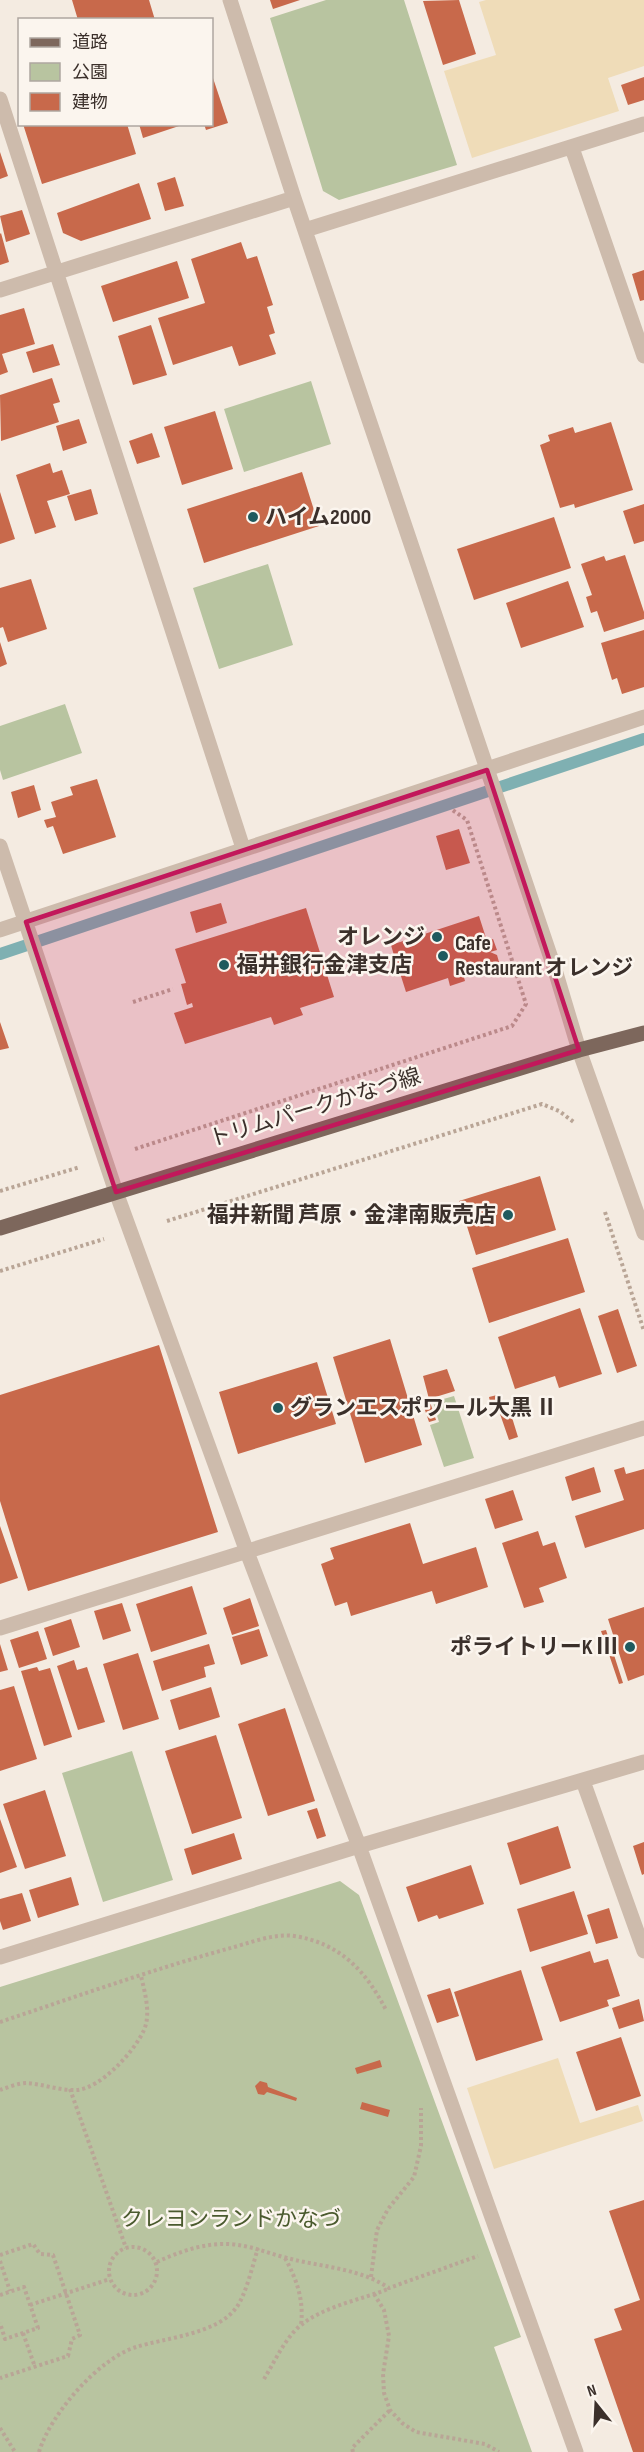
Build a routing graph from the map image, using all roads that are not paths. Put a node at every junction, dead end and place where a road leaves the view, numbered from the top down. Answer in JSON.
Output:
{"nodes":[{"id":1,"x":230,"y":0,"type":"edge"},
{"id":2,"x":0,"y":99,"type":"edge"},
{"id":3,"x":644,"y":124,"type":"edge"},
{"id":4,"x":572,"y":148,"type":"junction"},
{"id":5,"x":294,"y":198,"type":"junction"},
{"id":6,"x":305,"y":230,"type":"junction"},
{"id":7,"x":56,"y":273,"type":"junction"},
{"id":8,"x":0,"y":290,"type":"edge"},
{"id":9,"x":644,"y":356,"type":"edge"},
{"id":10,"x":644,"y":717,"type":"edge"},
{"id":11,"x":487,"y":770,"type":"junction"},
{"id":12,"x":0,"y":846,"type":"edge"},
{"id":13,"x":243,"y":848,"type":"junction"},
{"id":14,"x":26,"y":922,"type":"junction"},
{"id":15,"x":0,"y":930,"type":"edge"},
{"id":16,"x":644,"y":1033,"type":"edge"},
{"id":17,"x":579,"y":1050,"type":"junction"},
{"id":18,"x":116,"y":1192,"type":"junction"},
{"id":19,"x":0,"y":1228,"type":"edge"},
{"id":20,"x":644,"y":1233,"type":"edge"},
{"id":21,"x":644,"y":1428,"type":"edge"},
{"id":22,"x":247,"y":1552,"type":"junction"},
{"id":23,"x":0,"y":1628,"type":"edge"},
{"id":24,"x":644,"y":1762,"type":"edge"},
{"id":25,"x":583,"y":1781,"type":"junction"},
{"id":26,"x":359,"y":1846,"type":"junction"},
{"id":27,"x":644,"y":1951,"type":"edge"},
{"id":28,"x":0,"y":1957,"type":"edge"},
{"id":29,"x":576,"y":2452,"type":"edge"}],
"edges":[{"from":1,"to":5,"type":"street"},
{"from":2,"to":7,"type":"street"},
{"from":3,"to":4,"type":"street"},
{"from":4,"to":6,"type":"street"},
{"from":4,"to":9,"type":"street"},
{"from":5,"to":6,"type":"street"},
{"from":5,"to":7,"type":"street"},
{"from":6,"to":11,"type":"street"},
{"from":7,"to":8,"type":"street"},
{"from":7,"to":13,"type":"street"},
{"from":10,"to":11,"type":"street"},
{"from":11,"to":13,"type":"street"},
{"from":11,"to":17,"type":"street"},
{"from":12,"to":14,"type":"street"},
{"from":13,"to":14,"type":"street"},
{"from":14,"to":15,"type":"street"},
{"from":14,"to":18,"type":"street"},
{"from":16,"to":17,"type":"main road","name":"トリムパークかなづ線"},
{"from":17,"to":18,"type":"main road","name":"トリムパークかなづ線"},
{"from":17,"to":20,"type":"street"},
{"from":18,"to":19,"type":"main road","name":"トリムパークかなづ線"},
{"from":18,"to":22,"type":"street"},
{"from":21,"to":22,"type":"street"},
{"from":22,"to":23,"type":"street"},
{"from":22,"to":26,"type":"street"},
{"from":24,"to":25,"type":"street"},
{"from":25,"to":26,"type":"street"},
{"from":25,"to":27,"type":"street"},
{"from":26,"to":28,"type":"street"},
{"from":26,"to":29,"type":"street"}]}
